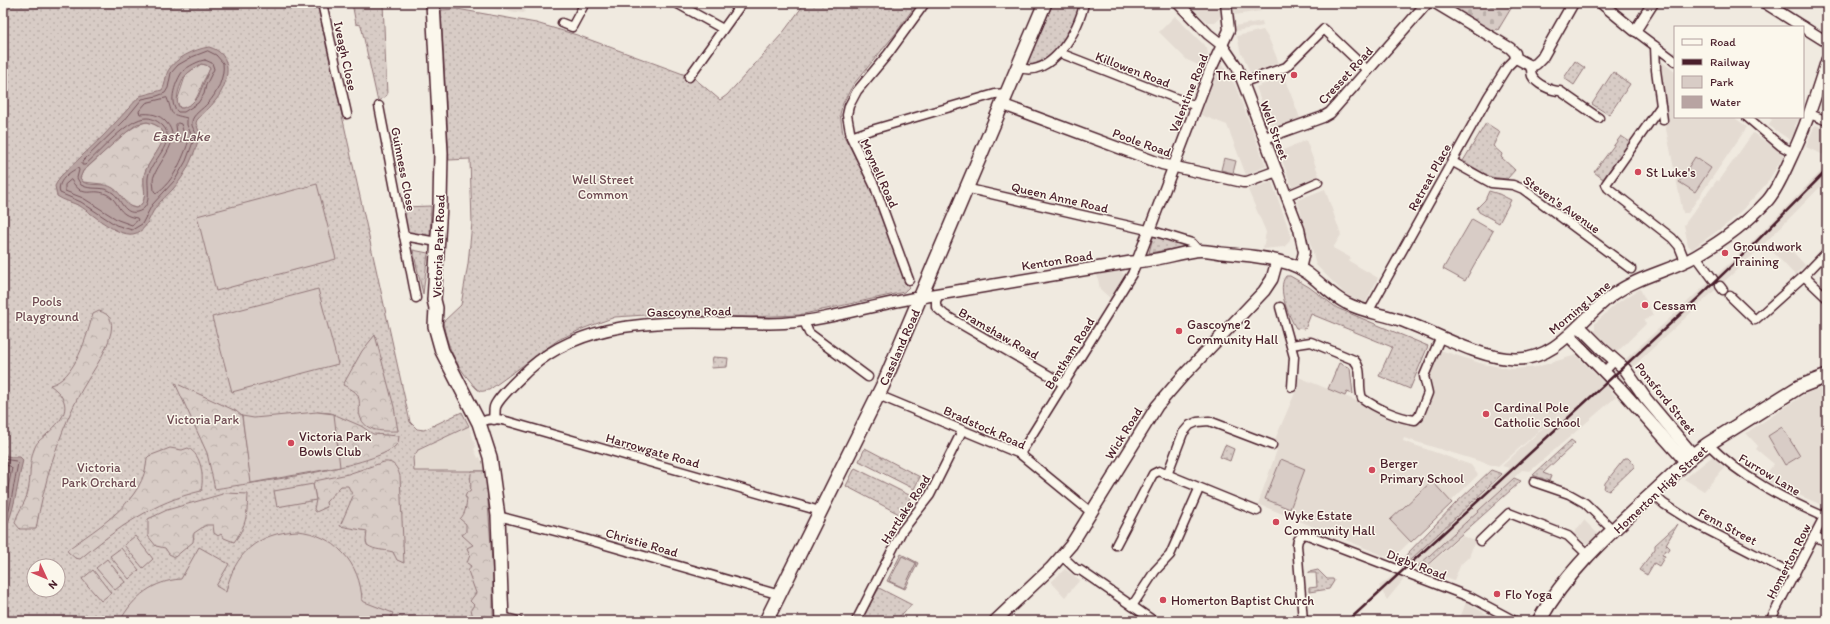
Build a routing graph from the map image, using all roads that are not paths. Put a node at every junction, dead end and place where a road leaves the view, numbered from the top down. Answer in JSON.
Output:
{"nodes":[{"id":1,"x":322,"y":3,"type":"edge"},
{"id":2,"x":433,"y":3,"type":"edge"},
{"id":3,"x":585,"y":3,"type":"edge"},
{"id":4,"x":676,"y":3,"type":"edge"},
{"id":5,"x":742,"y":3,"type":"edge"},
{"id":6,"x":925,"y":3,"type":"edge"},
{"id":7,"x":1045,"y":3,"type":"edge"},
{"id":8,"x":1084,"y":3,"type":"edge"},
{"id":9,"x":1178,"y":3,"type":"edge"},
{"id":10,"x":1227,"y":3,"type":"edge"},
{"id":11,"x":1427,"y":3,"type":"edge"},
{"id":12,"x":1435,"y":3,"type":"edge"},
{"id":13,"x":1573,"y":3,"type":"edge"},
{"id":14,"x":1601,"y":3,"type":"edge"},
{"id":15,"x":1653,"y":3,"type":"edge"},
{"id":16,"x":1765,"y":3,"type":"edge"},
{"id":17,"x":562,"y":23,"type":"dead end"},
{"id":18,"x":1801,"y":26,"type":"edge"},
{"id":19,"x":1804,"y":28,"type":"edge"},
{"id":20,"x":723,"y":29,"type":"junction"},
{"id":21,"x":1635,"y":31,"type":"junction"},
{"id":22,"x":1827,"y":42,"type":"edge"},
{"id":23,"x":1222,"y":45,"type":"junction"},
{"id":24,"x":1655,"y":46,"type":"junction"},
{"id":25,"x":1060,"y":53,"type":"junction"},
{"id":26,"x":1516,"y":58,"type":"junction"},
{"id":27,"x":1674,"y":60,"type":"edge"},
{"id":28,"x":1827,"y":60,"type":"edge"},
{"id":29,"x":1531,"y":66,"type":"junction"},
{"id":30,"x":1018,"y":67,"type":"junction"},
{"id":31,"x":1368,"y":72,"type":"junction"},
{"id":32,"x":688,"y":77,"type":"dead end"},
{"id":33,"x":1244,"y":82,"type":"junction"},
{"id":34,"x":1004,"y":99,"type":"junction"},
{"id":35,"x":379,"y":106,"type":"dead end"},
{"id":36,"x":1196,"y":106,"type":"junction"},
{"id":37,"x":1662,"y":106,"type":"junction"},
{"id":38,"x":346,"y":114,"type":"dead end"},
{"id":39,"x":1810,"y":114,"type":"junction"},
{"id":40,"x":1599,"y":118,"type":"dead end"},
{"id":41,"x":1748,"y":118,"type":"edge"},
{"id":42,"x":1663,"y":120,"type":"dead end"},
{"id":43,"x":1827,"y":122,"type":"edge"},
{"id":44,"x":851,"y":137,"type":"junction"},
{"id":45,"x":1265,"y":138,"type":"junction"},
{"id":46,"x":1794,"y":153,"type":"junction"},
{"id":47,"x":1453,"y":162,"type":"junction"},
{"id":48,"x":1173,"y":167,"type":"junction"},
{"id":49,"x":1277,"y":171,"type":"junction"},
{"id":50,"x":1318,"y":182,"type":"dead end"},
{"id":51,"x":965,"y":188,"type":"junction"},
{"id":52,"x":1286,"y":196,"type":"junction"},
{"id":53,"x":1149,"y":230,"type":"junction"},
{"id":54,"x":404,"y":236,"type":"junction"},
{"id":55,"x":437,"y":242,"type":"junction"},
{"id":56,"x":1198,"y":250,"type":"junction"},
{"id":57,"x":1827,"y":252,"type":"edge"},
{"id":58,"x":1691,"y":259,"type":"junction"},
{"id":59,"x":1277,"y":261,"type":"junction"},
{"id":60,"x":1137,"y":262,"type":"junction"},
{"id":61,"x":1300,"y":269,"type":"junction"},
{"id":62,"x":1632,"y":269,"type":"dead end"},
{"id":63,"x":1804,"y":276,"type":"junction"},
{"id":64,"x":1713,"y":279,"type":"dead end"},
{"id":65,"x":909,"y":280,"type":"dead end"},
{"id":66,"x":1724,"y":290,"type":"dead end"},
{"id":67,"x":939,"y":294,"type":"junction"},
{"id":68,"x":416,"y":298,"type":"dead end"},
{"id":69,"x":921,"y":298,"type":"junction"},
{"id":70,"x":1827,"y":298,"type":"edge"},
{"id":71,"x":1280,"y":307,"type":"dead end"},
{"id":72,"x":1368,"y":312,"type":"junction"},
{"id":73,"x":804,"y":321,"type":"junction"},
{"id":74,"x":1579,"y":326,"type":"junction"},
{"id":75,"x":1441,"y":336,"type":"junction"},
{"id":76,"x":1570,"y":336,"type":"junction"},
{"id":77,"x":1291,"y":345,"type":"junction"},
{"id":78,"x":1615,"y":360,"type":"junction"},
{"id":79,"x":1604,"y":372,"type":"junction"},
{"id":80,"x":1827,"y":376,"type":"edge"},
{"id":81,"x":868,"y":377,"type":"dead end"},
{"id":82,"x":1630,"y":377,"type":"junction"},
{"id":83,"x":1064,"y":384,"type":"junction"},
{"id":84,"x":1292,"y":387,"type":"dead end"},
{"id":85,"x":1619,"y":387,"type":"junction"},
{"id":86,"x":878,"y":395,"type":"junction"},
{"id":87,"x":494,"y":419,"type":"junction"},
{"id":88,"x":478,"y":423,"type":"junction"},
{"id":89,"x":962,"y":430,"type":"junction"},
{"id":90,"x":1708,"y":444,"type":"junction"},
{"id":91,"x":1272,"y":445,"type":"dead end"},
{"id":92,"x":1020,"y":454,"type":"junction"},
{"id":93,"x":1690,"y":459,"type":"junction"},
{"id":94,"x":1167,"y":475,"type":"junction"},
{"id":95,"x":1534,"y":482,"type":"dead end"},
{"id":96,"x":1199,"y":489,"type":"junction"},
{"id":97,"x":1653,"y":494,"type":"junction"},
{"id":98,"x":820,"y":511,"type":"junction"},
{"id":99,"x":1257,"y":511,"type":"dead end"},
{"id":100,"x":1092,"y":513,"type":"junction"},
{"id":101,"x":1826,"y":514,"type":"edge"},
{"id":102,"x":498,"y":516,"type":"junction"},
{"id":103,"x":1614,"y":531,"type":"junction"},
{"id":104,"x":1814,"y":536,"type":"junction"},
{"id":105,"x":1480,"y":541,"type":"dead end"},
{"id":106,"x":1827,"y":542,"type":"edge"},
{"id":107,"x":1116,"y":545,"type":"dead end"},
{"id":108,"x":1062,"y":556,"type":"junction"},
{"id":109,"x":1589,"y":556,"type":"junction"},
{"id":110,"x":1795,"y":575,"type":"junction"},
{"id":111,"x":780,"y":594,"type":"junction"},
{"id":112,"x":1132,"y":606,"type":"junction"},
{"id":113,"x":502,"y":619,"type":"edge"},
{"id":114,"x":518,"y":621,"type":"edge"},
{"id":115,"x":766,"y":621,"type":"edge"},
{"id":116,"x":856,"y":621,"type":"edge"},
{"id":117,"x":995,"y":621,"type":"edge"},
{"id":118,"x":1154,"y":621,"type":"edge"},
{"id":119,"x":1303,"y":621,"type":"edge"},
{"id":120,"x":1514,"y":621,"type":"edge"},
{"id":121,"x":1539,"y":621,"type":"edge"},
{"id":122,"x":1770,"y":621,"type":"edge"}],
"edges":[{"from":1,"to":38,"type":"street","name":"Iveagh Close"},
{"from":2,"to":55,"type":"main road","name":"Victoria Park Road"},
{"from":3,"to":17,"type":"street"},
{"from":4,"to":20,"type":"street"},
{"from":5,"to":20,"type":"street"},
{"from":6,"to":44,"type":"street"},
{"from":7,"to":30,"type":"main road","name":"Cassland Road"},
{"from":8,"to":25,"type":"street"},
{"from":9,"to":23,"type":"street","name":"Well Street"},
{"from":10,"to":23,"type":"street"},
{"from":11,"to":31,"type":"street","name":"Cresset Road"},
{"from":12,"to":26,"type":"street"},
{"from":13,"to":29,"type":"street"},
{"from":14,"to":21,"type":"street"},
{"from":15,"to":21,"type":"street"},
{"from":16,"to":18,"type":"street"},
{"from":19,"to":22,"type":"street"},
{"from":20,"to":32,"type":"street"},
{"from":21,"to":24,"type":"street"},
{"from":23,"to":33,"type":"street","name":"Well Street"},
{"from":23,"to":36,"type":"street","name":"Valentine Road"},
{"from":24,"to":27,"type":"street"},
{"from":24,"to":37,"type":"street"},
{"from":25,"to":30,"type":"street"},
{"from":25,"to":36,"type":"street","name":"Killowen Road"},
{"from":26,"to":29,"type":"street"},
{"from":26,"to":47,"type":"street","name":"Retreat Place"},
{"from":28,"to":39,"type":"main road","name":"Morning Lane"},
{"from":29,"to":40,"type":"street"},
{"from":30,"to":34,"type":"main road","name":"Cassland Road"},
{"from":31,"to":33,"type":"street"},
{"from":31,"to":45,"type":"street","name":"Cresset Road"},
{"from":33,"to":45,"type":"street","name":"Well Street"},
{"from":34,"to":44,"type":"street","name":"Meynell Road"},
{"from":34,"to":48,"type":"street","name":"Poole Road"},
{"from":34,"to":51,"type":"main road","name":"Cassland Road"},
{"from":35,"to":54,"type":"street","name":"Guinness Close"},
{"from":36,"to":48,"type":"street","name":"Valentine Road"},
{"from":37,"to":42,"type":"street"},
{"from":37,"to":58,"type":"street"},
{"from":39,"to":43,"type":"street"},
{"from":39,"to":46,"type":"main road","name":"Morning Lane"},
{"from":41,"to":46,"type":"street"},
{"from":44,"to":65,"type":"street","name":"Meynell Road"},
{"from":45,"to":49,"type":"street","name":"Well Street"},
{"from":46,"to":58,"type":"main road","name":"Morning Lane"},
{"from":47,"to":62,"type":"street","name":"Steven's Avenue"},
{"from":47,"to":72,"type":"street","name":"Retreat Place"},
{"from":48,"to":49,"type":"street","name":"Poole Road"},
{"from":48,"to":53,"type":"street","name":"Valentine Road"},
{"from":49,"to":52,"type":"street","name":"Well Street"},
{"from":50,"to":52,"type":"street"},
{"from":51,"to":53,"type":"street","name":"Queen Anne Road"},
{"from":51,"to":69,"type":"main road","name":"Cassland Road"},
{"from":52,"to":61,"type":"street","name":"Well Street"},
{"from":53,"to":56,"type":"street","name":"Kenton Road"},
{"from":53,"to":60,"type":"street","name":"Valentine Road"},
{"from":54,"to":55,"type":"street"},
{"from":54,"to":68,"type":"street","name":"Guinness Close"},
{"from":55,"to":88,"type":"main road","name":"Victoria Park Road"},
{"from":56,"to":59,"type":"main road","name":"Kenton Road"},
{"from":56,"to":60,"type":"main road","name":"Kenton Road"},
{"from":57,"to":63,"type":"street"},
{"from":58,"to":64,"type":"street"},
{"from":58,"to":74,"type":"main road","name":"Morning Lane"},
{"from":59,"to":61,"type":"main road","name":"Kenton Road"},
{"from":59,"to":100,"type":"main road","name":"Wick Road"},
{"from":60,"to":67,"type":"main road","name":"Kenton Road"},
{"from":60,"to":83,"type":"street","name":"Bentham Road"},
{"from":61,"to":72,"type":"main road","name":"Morning Lane"},
{"from":63,"to":66,"type":"street"},
{"from":63,"to":70,"type":"street"},
{"from":67,"to":69,"type":"main road","name":"Kenton Road"},
{"from":67,"to":83,"type":"street","name":"Bramshaw Road"},
{"from":69,"to":73,"type":"street","name":"Gascoyne Road"},
{"from":69,"to":86,"type":"main road","name":"Cassland Road"},
{"from":71,"to":77,"type":"street"},
{"from":72,"to":75,"type":"main road","name":"Morning Lane"},
{"from":73,"to":81,"type":"street"},
{"from":73,"to":87,"type":"street","name":"Gascoyne Road"},
{"from":74,"to":76,"type":"main road","name":"Morning Lane"},
{"from":74,"to":78,"type":"main road","name":"Ponsford Street"},
{"from":75,"to":76,"type":"main road","name":"Morning Lane"},
{"from":75,"to":77,"type":"street"},
{"from":76,"to":79,"type":"main road","name":"Ponsford Street"},
{"from":77,"to":84,"type":"street"},
{"from":78,"to":79,"type":"street","name":"Ponsford Street"},
{"from":78,"to":82,"type":"main road","name":"Ponsford Street"},
{"from":79,"to":85,"type":"main road","name":"Ponsford Street"},
{"from":80,"to":90,"type":"main road","name":"Homerton High Street"},
{"from":82,"to":85,"type":"street"},
{"from":82,"to":93,"type":"main road","name":"Ponsford Street"},
{"from":83,"to":92,"type":"street","name":"Bentham Road"},
{"from":85,"to":93,"type":"main road","name":"Ponsford Street"},
{"from":86,"to":89,"type":"street","name":"Bradstock Road"},
{"from":86,"to":98,"type":"main road","name":"Cassland Road"},
{"from":87,"to":88,"type":"street","name":"Harrowgate Road"},
{"from":87,"to":98,"type":"street","name":"Harrowgate Road"},
{"from":88,"to":102,"type":"main road","name":"Victoria Park Road"},
{"from":89,"to":92,"type":"street","name":"Bradstock Road"},
{"from":89,"to":116,"type":"street","name":"Hartlake Road"},
{"from":90,"to":93,"type":"main road","name":"Homerton High Street"},
{"from":90,"to":101,"type":"street","name":"Furrow Lane"},
{"from":91,"to":94,"type":"street"},
{"from":92,"to":100,"type":"street","name":"Bradstock Road"},
{"from":93,"to":97,"type":"main road","name":"Homerton High Street"},
{"from":94,"to":96,"type":"street"},
{"from":94,"to":107,"type":"street"},
{"from":95,"to":103,"type":"street"},
{"from":96,"to":99,"type":"street"},
{"from":96,"to":112,"type":"street"},
{"from":97,"to":103,"type":"main road","name":"Homerton High Street"},
{"from":97,"to":110,"type":"street","name":"Fenn Street"},
{"from":98,"to":111,"type":"main road","name":"Cassland Road"},
{"from":100,"to":108,"type":"main road","name":"Wick Road"},
{"from":101,"to":104,"type":"street","name":"Homerton Row"},
{"from":102,"to":111,"type":"street","name":"Christie Road"},
{"from":102,"to":113,"type":"main road","name":"Victoria Park Road"},
{"from":103,"to":109,"type":"main road","name":"Homerton High Street"},
{"from":104,"to":106,"type":"street"},
{"from":104,"to":110,"type":"street","name":"Homerton Row"},
{"from":105,"to":109,"type":"street"},
{"from":108,"to":112,"type":"street"},
{"from":108,"to":117,"type":"main road","name":"Wick Road"},
{"from":109,"to":121,"type":"main road","name":"Homerton High Street"},
{"from":110,"to":122,"type":"street","name":"Homerton Row"},
{"from":111,"to":115,"type":"main road","name":"Cassland Road"},
{"from":112,"to":118,"type":"street"},
{"from":113,"to":114,"type":"street"},
{"from":119,"to":120,"type":"street","name":"Digby Road"}]}
